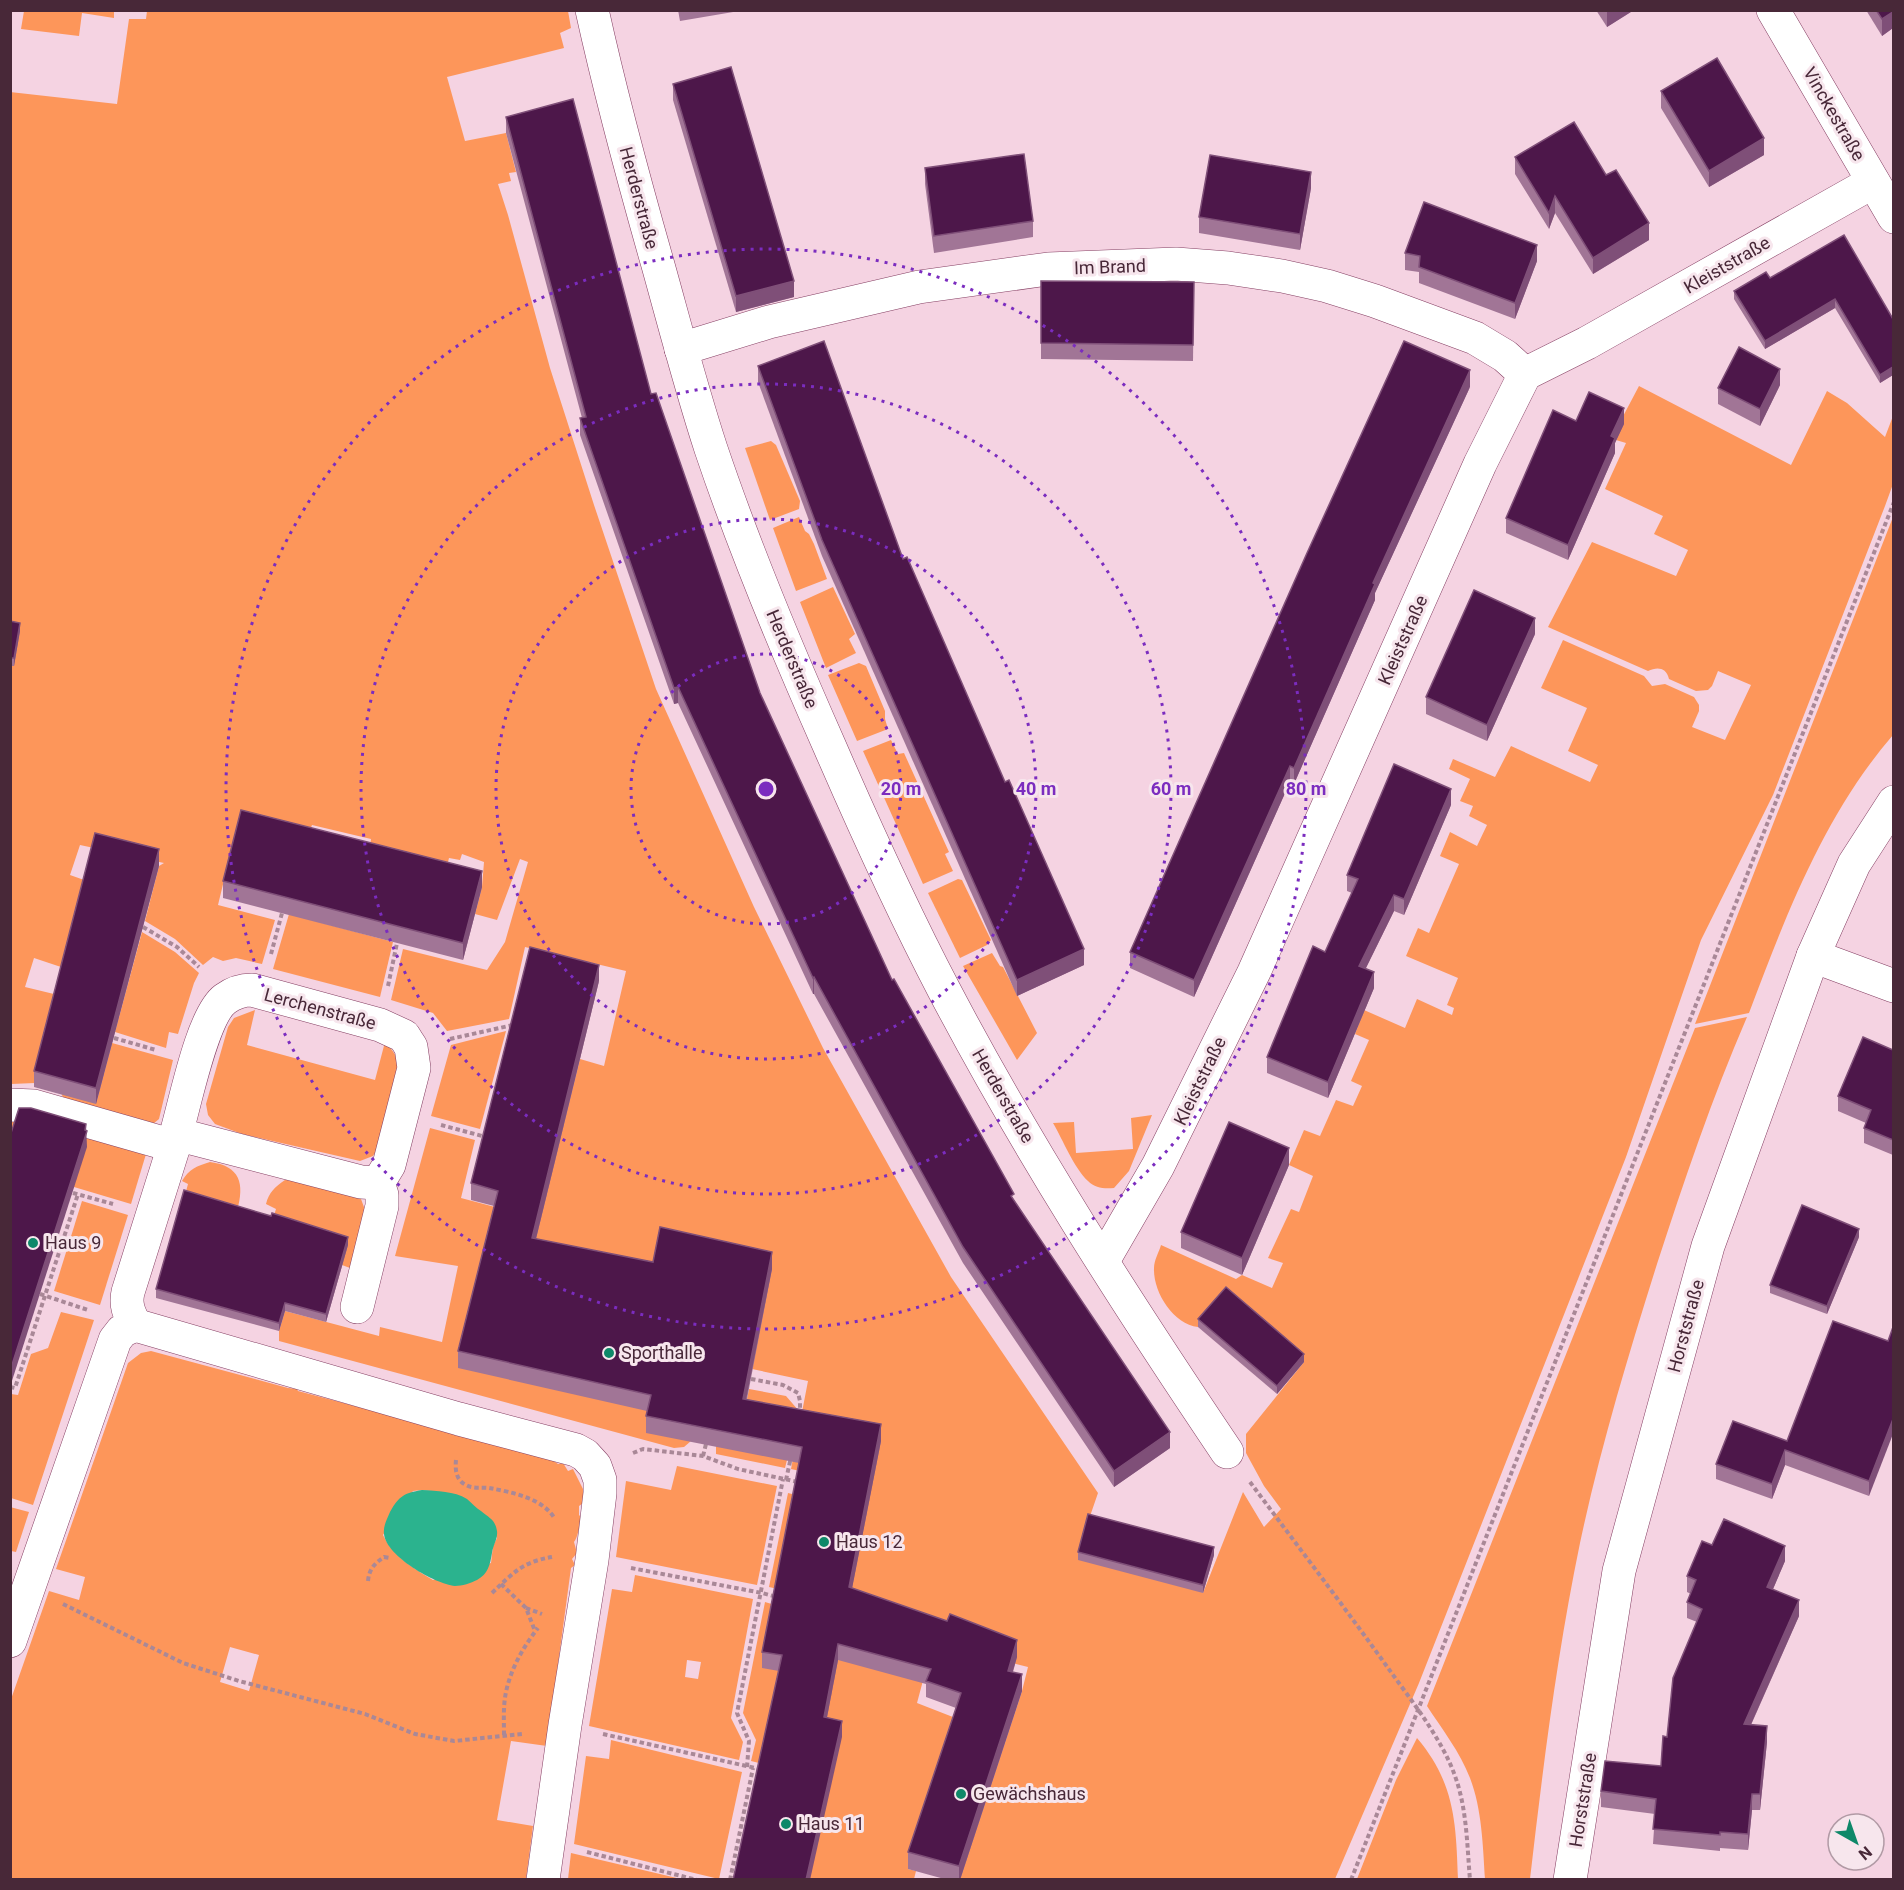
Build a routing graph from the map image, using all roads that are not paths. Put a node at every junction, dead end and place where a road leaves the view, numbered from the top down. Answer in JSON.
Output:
{"nodes":[{"id":1,"x":592,"y":10,"type":"edge"},
{"id":2,"x":1773,"y":10,"type":"edge"},
{"id":3,"x":1874,"y":182,"type":"junction"},
{"id":4,"x":1893,"y":217,"type":"edge"},
{"id":5,"x":681,"y":349,"type":"junction"},
{"id":6,"x":1525,"y":374,"type":"junction"},
{"id":7,"x":1893,"y":802,"type":"edge"},
{"id":8,"x":1814,"y":956,"type":"junction"},
{"id":9,"x":1893,"y":986,"type":"edge"},
{"id":10,"x":10,"y":1105,"type":"edge"},
{"id":11,"x":171,"y":1152,"type":"junction"},
{"id":12,"x":378,"y":1183,"type":"junction"},
{"id":13,"x":1103,"y":1261,"type":"junction"},
{"id":14,"x":357,"y":1307,"type":"dead end"},
{"id":15,"x":135,"y":1325,"type":"junction"},
{"id":16,"x":1227,"y":1452,"type":"road end"},
{"id":17,"x":10,"y":1641,"type":"edge"},
{"id":18,"x":543,"y":1880,"type":"edge"},
{"id":19,"x":1570,"y":1880,"type":"edge"}],
"edges":[{"from":1,"to":5,"type":"street","name":"Herderstraße"},
{"from":2,"to":3,"type":"street","name":"Vinckestraße"},
{"from":3,"to":4,"type":"street","name":"Vinckestraße"},
{"from":3,"to":6,"type":"street","name":"Kleiststraße"},
{"from":5,"to":6,"type":"street","name":"Im Brand"},
{"from":5,"to":13,"type":"street","name":"Herderstraße"},
{"from":6,"to":13,"type":"street","name":"Kleiststraße"},
{"from":7,"to":8,"type":"street","name":"Horststraße"},
{"from":8,"to":9,"type":"street"},
{"from":8,"to":19,"type":"street","name":"Horststraße"},
{"from":10,"to":11,"type":"street"},
{"from":11,"to":12,"type":"street"},
{"from":11,"to":12,"type":"street","name":"Lerchenstraße"},
{"from":11,"to":15,"type":"street"},
{"from":12,"to":14,"type":"street"},
{"from":13,"to":16,"type":"street","name":"Herderstraße"},
{"from":15,"to":17,"type":"street"},
{"from":15,"to":18,"type":"street"}]}
